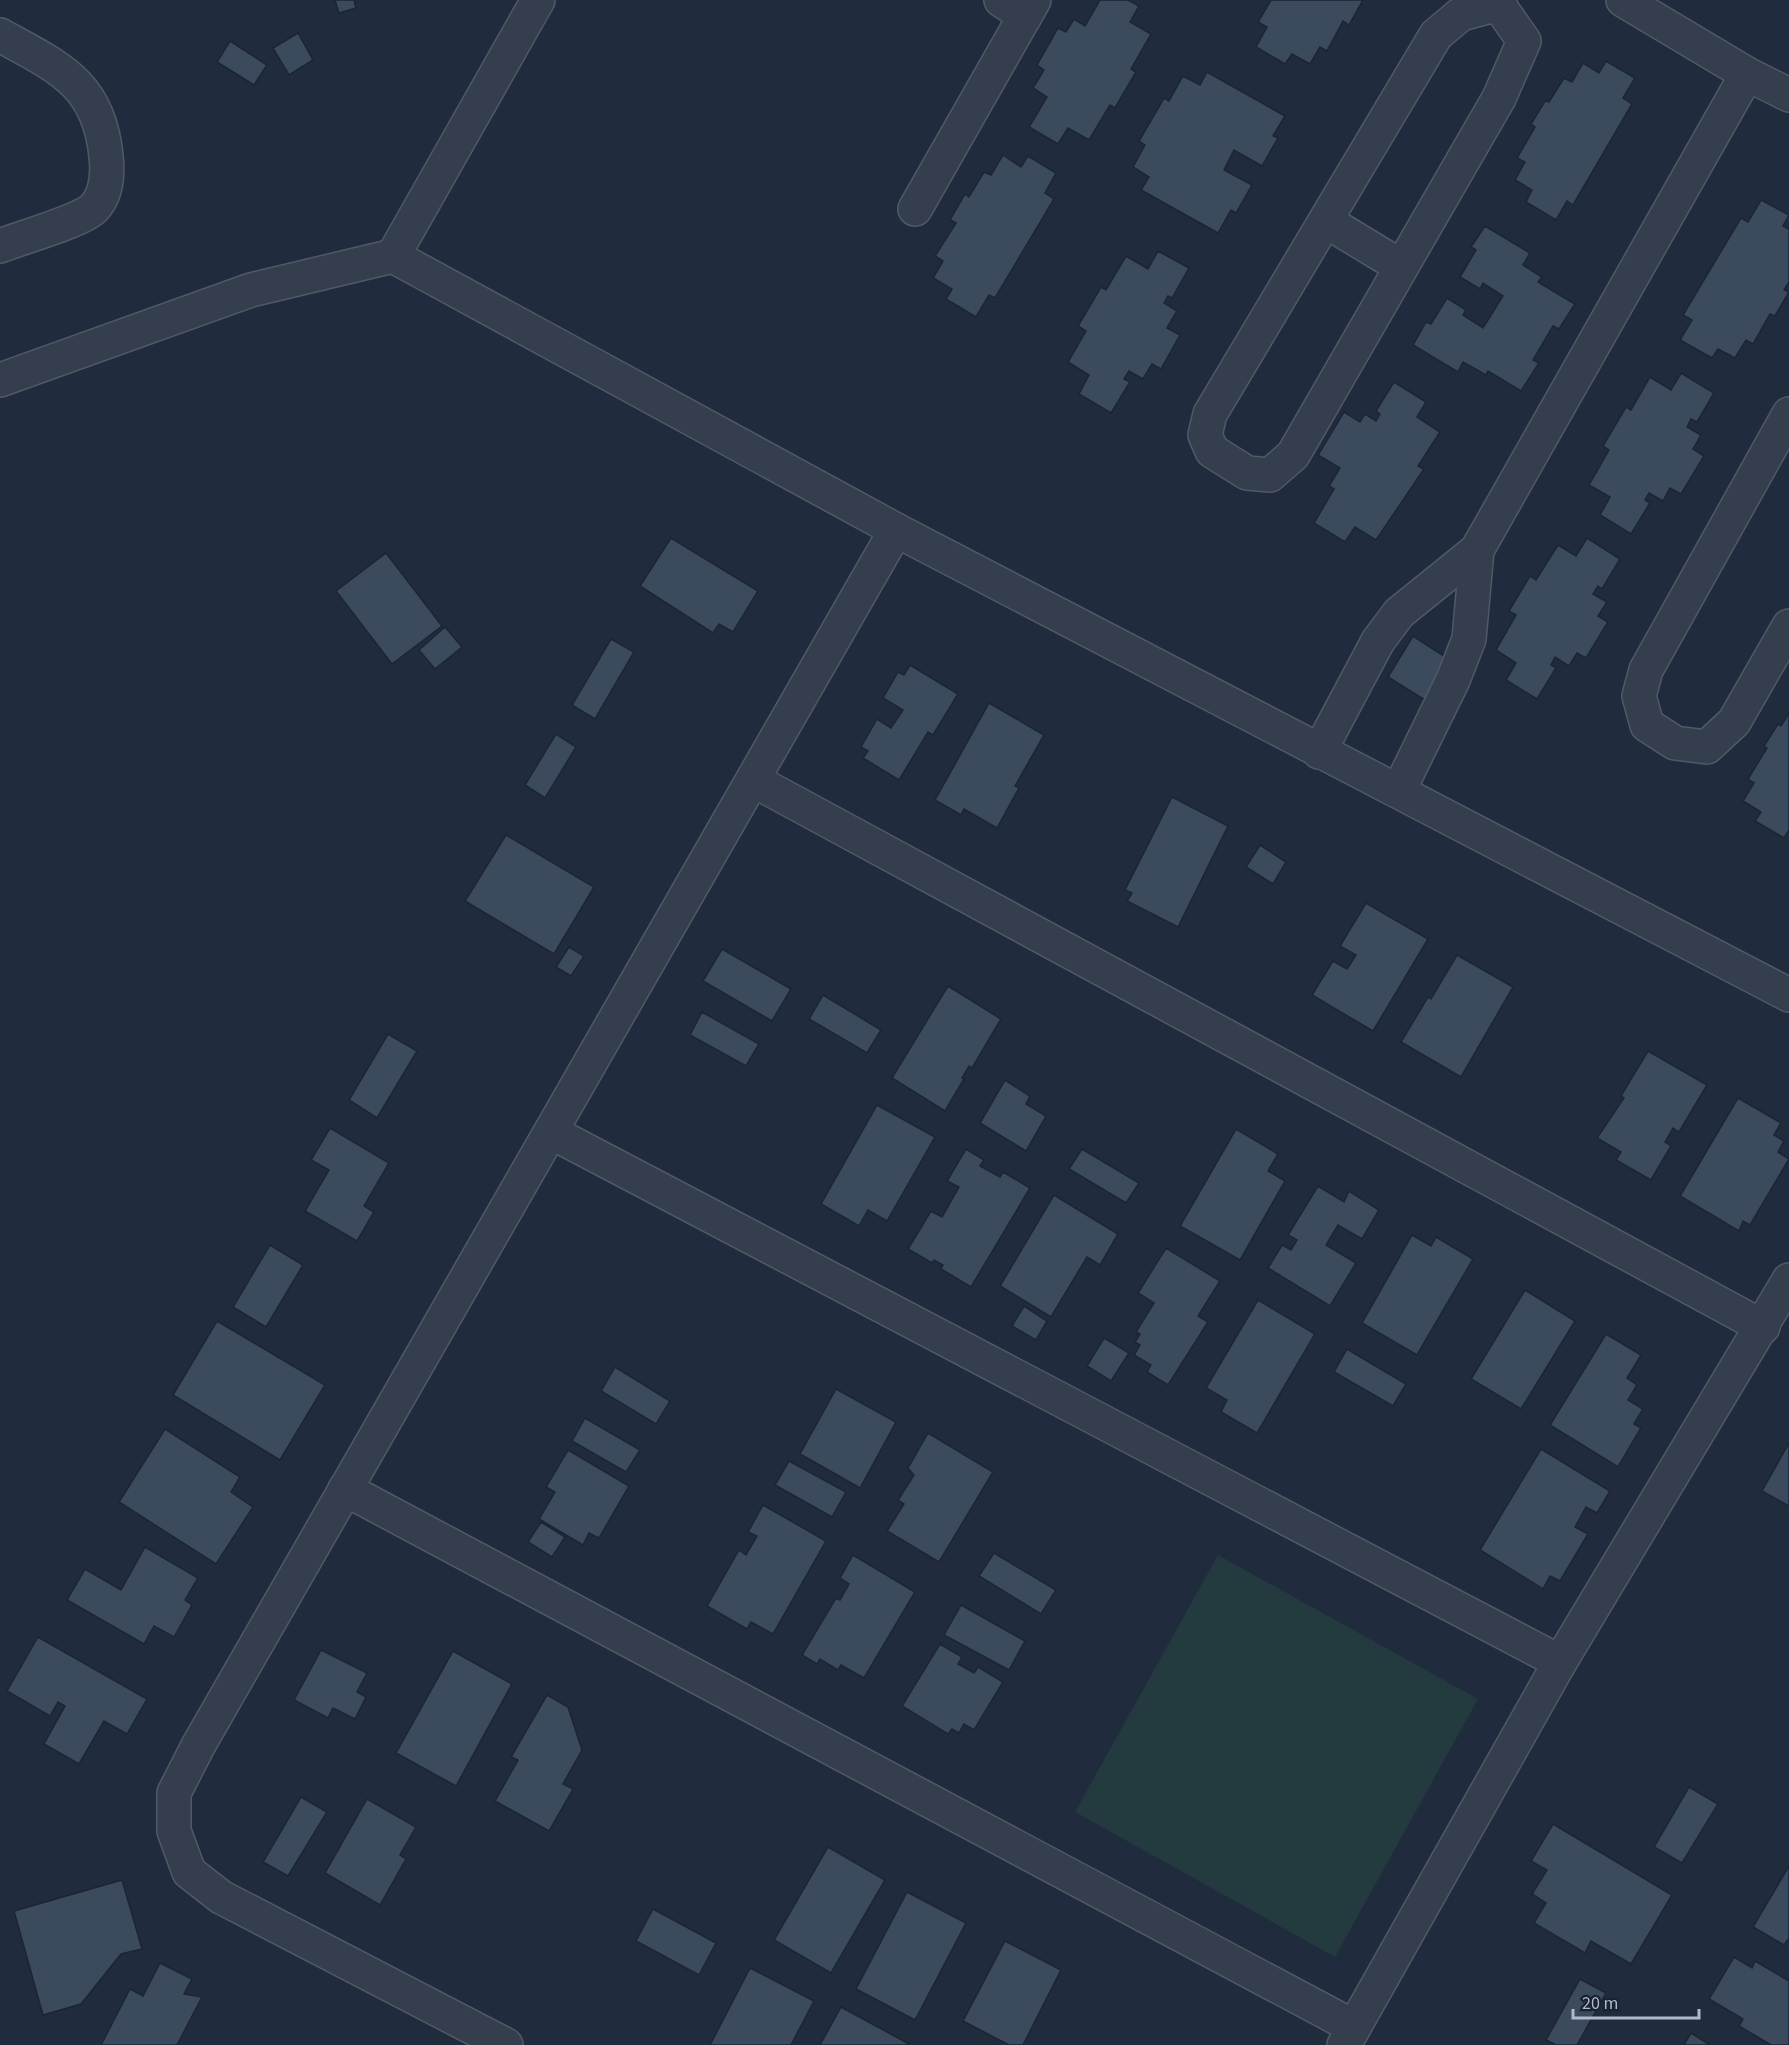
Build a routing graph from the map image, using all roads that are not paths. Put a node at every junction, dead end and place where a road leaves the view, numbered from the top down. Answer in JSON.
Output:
{"nodes":[{"id":1,"x":538,"y":0,"type":"edge"},
{"id":2,"x":1623,"y":0,"type":"edge"},
{"id":3,"x":1499,"y":2,"type":"edge"},
{"id":4,"x":1020,"y":5,"type":"edge"},
{"id":5,"x":0,"y":35,"type":"edge"},
{"id":6,"x":1747,"y":74,"type":"junction"},
{"id":7,"x":1789,"y":95,"type":"edge"},
{"id":8,"x":915,"y":209,"type":"dead end"},
{"id":9,"x":1326,"y":221,"type":"junction"},
{"id":10,"x":0,"y":246,"type":"edge"},
{"id":11,"x":393,"y":256,"type":"junction"},
{"id":12,"x":1400,"y":266,"type":"junction"},
{"id":13,"x":0,"y":380,"type":"edge"},
{"id":14,"x":1789,"y":414,"type":"edge"},
{"id":15,"x":896,"y":530,"type":"junction"},
{"id":16,"x":1478,"y":550,"type":"junction"},
{"id":17,"x":1789,"y":626,"type":"edge"},
{"id":18,"x":1319,"y":752,"type":"junction"},
{"id":19,"x":753,"y":780,"type":"junction"},
{"id":20,"x":1399,"y":790,"type":"junction"},
{"id":21,"x":1789,"y":995,"type":"edge"},
{"id":22,"x":551,"y":1132,"type":"junction"},
{"id":23,"x":1789,"y":1280,"type":"edge"},
{"id":24,"x":1762,"y":1327,"type":"junction"},
{"id":25,"x":345,"y":1490,"type":"junction"},
{"id":26,"x":1560,"y":1662,"type":"junction"},
{"id":27,"x":1349,"y":2036,"type":"edge"},
{"id":28,"x":506,"y":2045,"type":"edge"}],
"edges":[{"from":1,"to":11,"type":"street"},
{"from":2,"to":6,"type":"street"},
{"from":3,"to":9,"type":"street"},
{"from":3,"to":12,"type":"street"},
{"from":4,"to":8,"type":"street"},
{"from":5,"to":10,"type":"street"},
{"from":6,"to":7,"type":"street"},
{"from":6,"to":16,"type":"street"},
{"from":9,"to":12,"type":"street"},
{"from":9,"to":12,"type":"street"},
{"from":11,"to":13,"type":"street"},
{"from":11,"to":15,"type":"street"},
{"from":14,"to":17,"type":"street"},
{"from":15,"to":18,"type":"street"},
{"from":15,"to":19,"type":"street"},
{"from":16,"to":18,"type":"street"},
{"from":16,"to":20,"type":"street"},
{"from":18,"to":20,"type":"street"},
{"from":19,"to":22,"type":"street"},
{"from":19,"to":24,"type":"street"},
{"from":20,"to":21,"type":"street"},
{"from":22,"to":25,"type":"street"},
{"from":22,"to":26,"type":"street"},
{"from":23,"to":24,"type":"street"},
{"from":24,"to":26,"type":"street"},
{"from":25,"to":27,"type":"street"},
{"from":25,"to":28,"type":"street"},
{"from":26,"to":27,"type":"street"}]}
